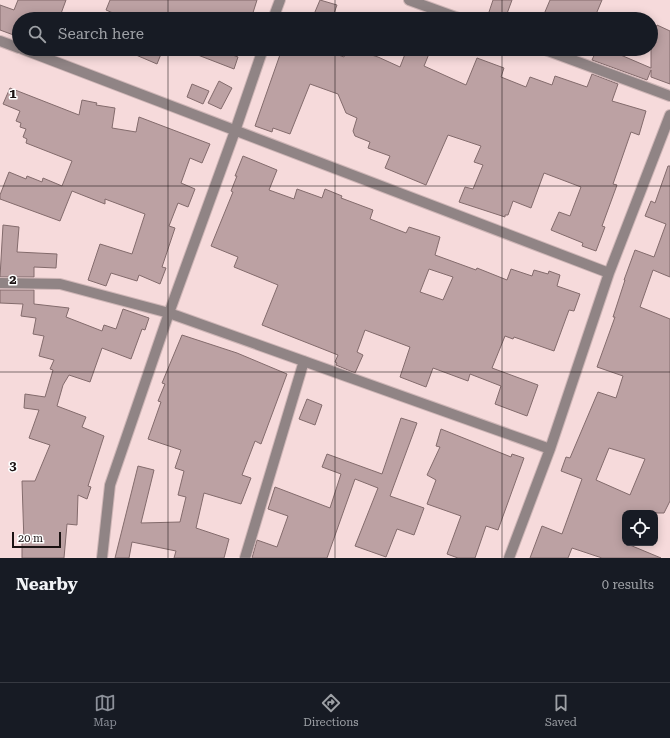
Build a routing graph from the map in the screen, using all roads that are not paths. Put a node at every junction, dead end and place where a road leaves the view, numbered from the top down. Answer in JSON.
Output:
{"nodes":[{"id":1,"x":280,"y":0,"type":"edge"},
{"id":2,"x":410,"y":0,"type":"edge"},
{"id":3,"x":276,"y":12,"type":"edge"},
{"id":4,"x":442,"y":12,"type":"edge"},
{"id":5,"x":0,"y":41,"type":"edge"},
{"id":6,"x":12,"y":45,"type":"edge"},
{"id":7,"x":40,"y":56,"type":"edge"},
{"id":8,"x":261,"y":56,"type":"edge"},
{"id":9,"x":562,"y":56,"type":"edge"},
{"id":10,"x":670,"y":96,"type":"edge"},
{"id":11,"x":670,"y":115,"type":"edge"},
{"id":12,"x":235,"y":131,"type":"junction"},
{"id":13,"x":609,"y":272,"type":"junction"},
{"id":14,"x":0,"y":282,"type":"edge"},
{"id":15,"x":169,"y":313,"type":"junction"},
{"id":16,"x":304,"y":361,"type":"junction"},
{"id":17,"x":550,"y":449,"type":"junction"},
{"id":18,"x":102,"y":558,"type":"edge"},
{"id":19,"x":245,"y":558,"type":"edge"},
{"id":20,"x":509,"y":558,"type":"edge"}],
"edges":[{"from":1,"to":3,"type":"street"},
{"from":2,"to":4,"type":"street"},
{"from":5,"to":6,"type":"street"},
{"from":7,"to":12,"type":"street"},
{"from":8,"to":12,"type":"street"},
{"from":9,"to":10,"type":"street"},
{"from":11,"to":13,"type":"street"},
{"from":12,"to":13,"type":"street"},
{"from":12,"to":15,"type":"street"},
{"from":13,"to":17,"type":"street"},
{"from":14,"to":15,"type":"street"},
{"from":15,"to":16,"type":"street"},
{"from":15,"to":18,"type":"street"},
{"from":16,"to":17,"type":"street"},
{"from":16,"to":19,"type":"street"},
{"from":17,"to":20,"type":"street"}]}
